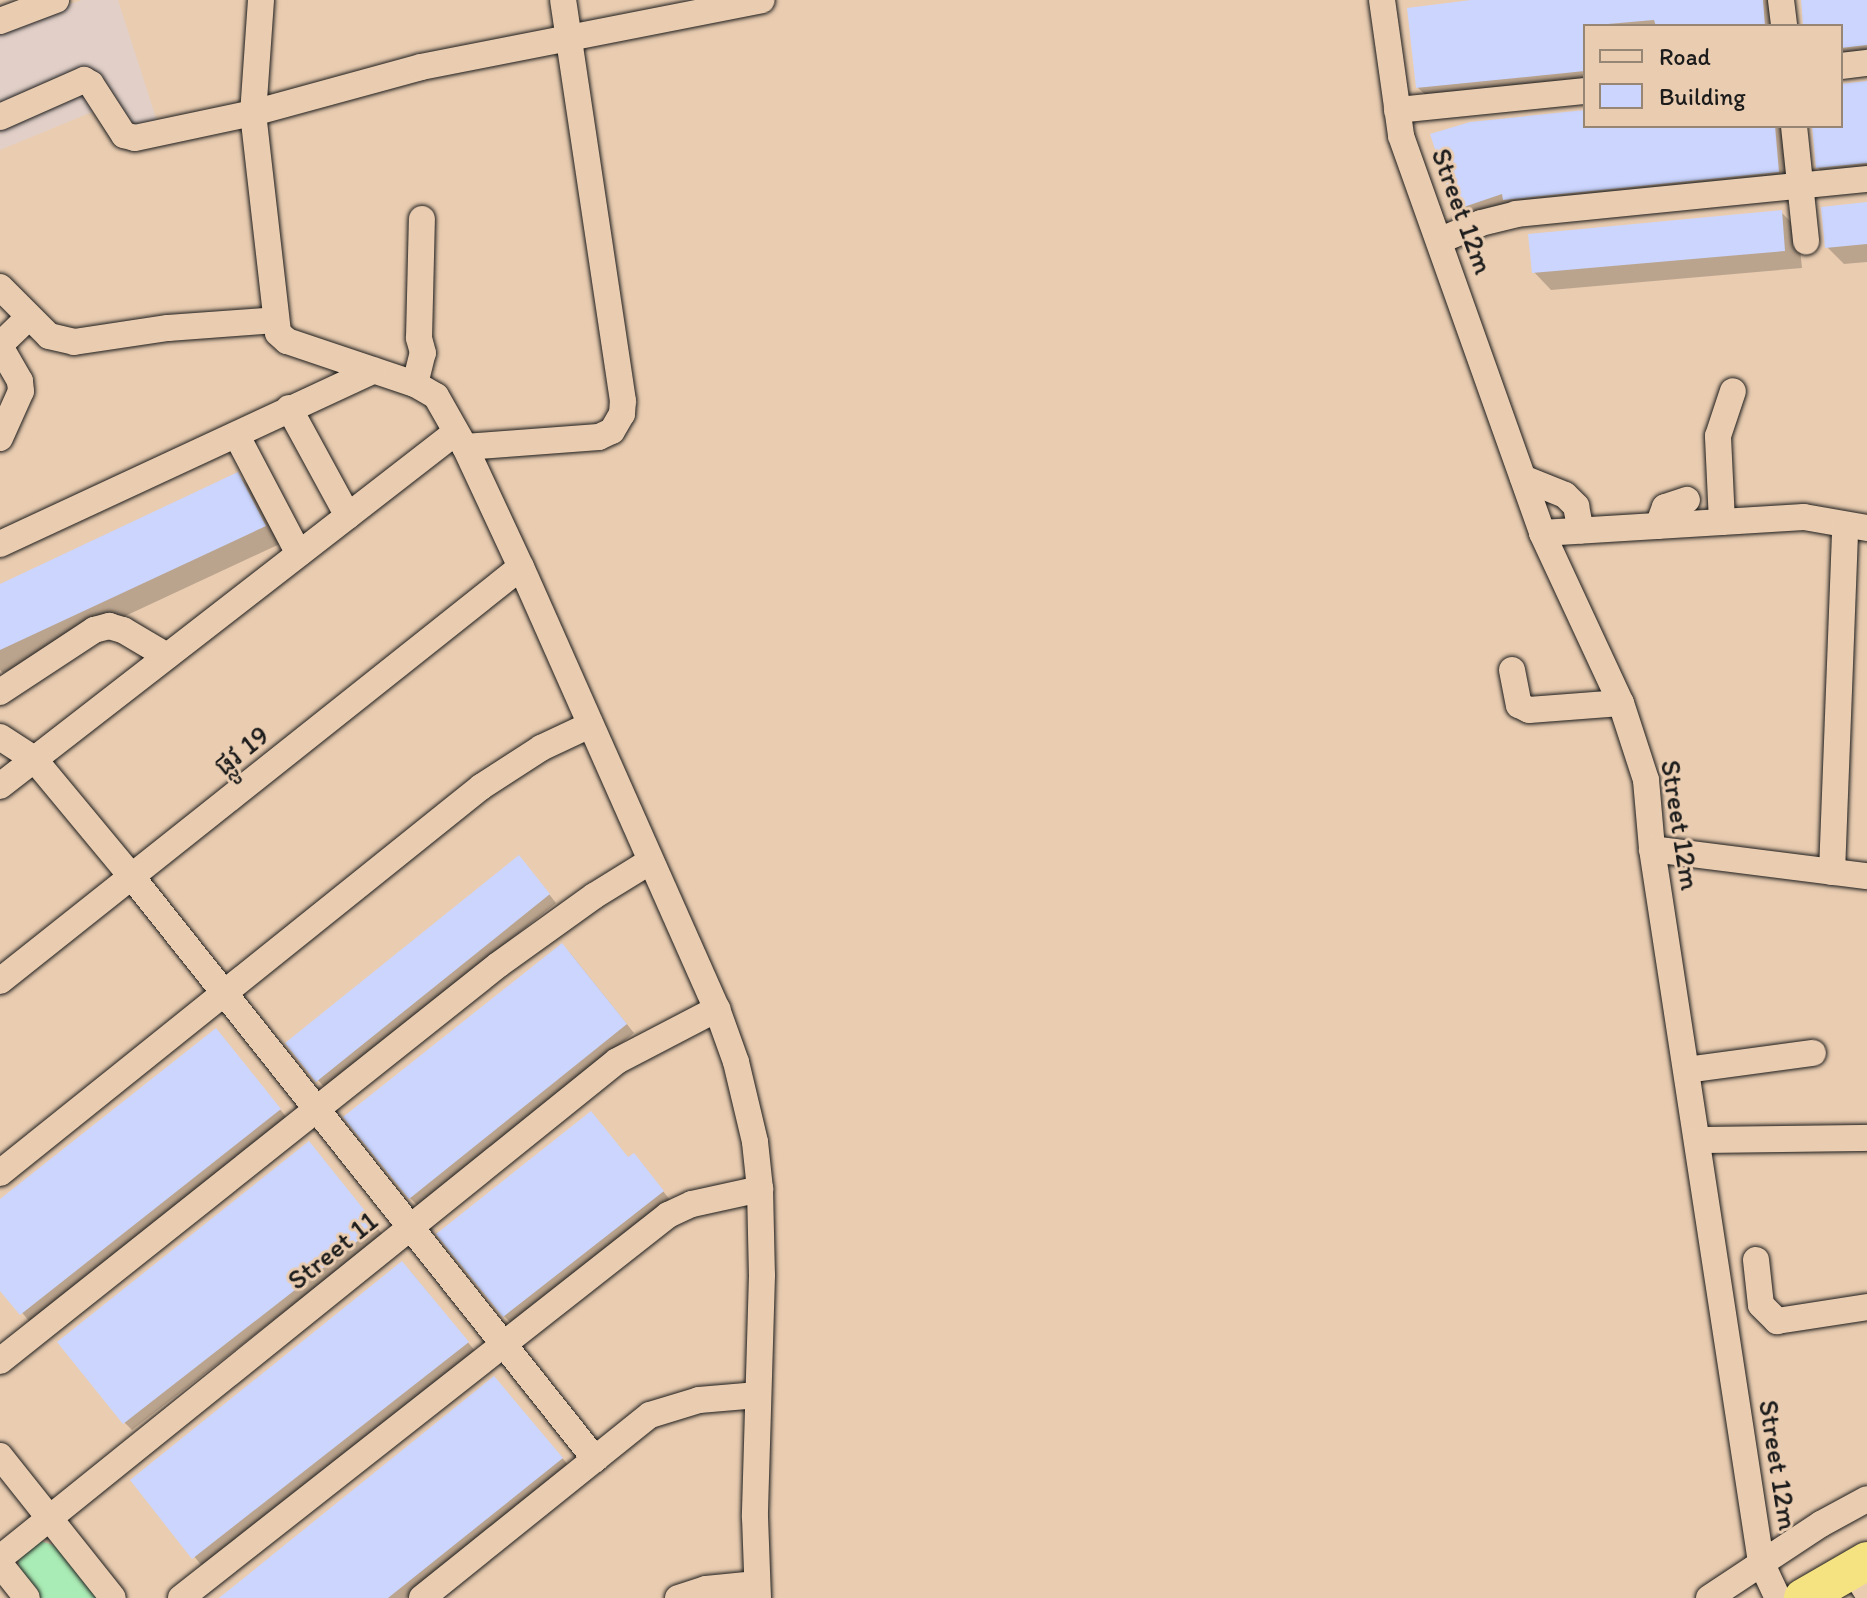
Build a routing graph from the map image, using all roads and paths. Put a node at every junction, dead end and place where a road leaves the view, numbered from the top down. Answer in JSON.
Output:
{"nodes":[{"id":1,"x":56,"y":0,"type":"edge"},
{"id":2,"x":261,"y":0,"type":"edge"},
{"id":3,"x":563,"y":0,"type":"edge"},
{"id":4,"x":761,"y":0,"type":"edge"},
{"id":5,"x":1382,"y":0,"type":"edge"},
{"id":6,"x":1781,"y":0,"type":"edge"},
{"id":7,"x":11,"y":11,"type":"edge"},
{"id":8,"x":1784,"y":24,"type":"edge"},
{"id":9,"x":569,"y":38,"type":"junction"},
{"id":10,"x":1867,"y":63,"type":"edge"},
{"id":11,"x":1843,"y":66,"type":"edge"},
{"id":12,"x":1583,"y":91,"type":"edge"},
{"id":13,"x":1397,"y":110,"type":"junction"},
{"id":14,"x":253,"y":113,"type":"junction"},
{"id":15,"x":0,"y":117,"type":"edge"},
{"id":16,"x":1794,"y":128,"type":"edge"},
{"id":17,"x":1867,"y":179,"type":"edge"},
{"id":18,"x":1800,"y":185,"type":"junction"},
{"id":19,"x":422,"y":219,"type":"dead end"},
{"id":20,"x":1441,"y":240,"type":"junction"},
{"id":21,"x":1806,"y":241,"type":"dead end"},
{"id":22,"x":0,"y":287,"type":"edge"},
{"id":23,"x":28,"y":318,"type":"junction"},
{"id":24,"x":276,"y":320,"type":"junction"},
{"id":25,"x":374,"y":370,"type":"junction"},
{"id":26,"x":415,"y":384,"type":"junction"},
{"id":27,"x":1733,"y":391,"type":"dead end"},
{"id":28,"x":289,"y":408,"type":"junction"},
{"id":29,"x":237,"y":436,"type":"junction"},
{"id":30,"x":0,"y":438,"type":"edge"},
{"id":31,"x":461,"y":440,"type":"junction"},
{"id":32,"x":1523,"y":478,"type":"junction"},
{"id":33,"x":1687,"y":500,"type":"dead end"},
{"id":34,"x":348,"y":516,"type":"junction"},
{"id":35,"x":1722,"y":522,"type":"junction"},
{"id":36,"x":1658,"y":526,"type":"junction"},
{"id":37,"x":1856,"y":527,"type":"edge"},
{"id":38,"x":1581,"y":531,"type":"junction"},
{"id":39,"x":1542,"y":533,"type":"junction"},
{"id":40,"x":0,"y":544,"type":"edge"},
{"id":41,"x":299,"y":554,"type":"junction"},
{"id":42,"x":521,"y":567,"type":"junction"},
{"id":43,"x":167,"y":656,"type":"junction"},
{"id":44,"x":1512,"y":670,"type":"dead end"},
{"id":45,"x":0,"y":692,"type":"edge"},
{"id":46,"x":1621,"y":703,"type":"junction"},
{"id":47,"x":590,"y":725,"type":"junction"},
{"id":48,"x":0,"y":737,"type":"edge"},
{"id":49,"x":34,"y":759,"type":"junction"},
{"id":50,"x":0,"y":786,"type":"edge"},
{"id":51,"x":1652,"y":849,"type":"junction"},
{"id":52,"x":649,"y":862,"type":"junction"},
{"id":53,"x":1832,"y":872,"type":"junction"},
{"id":54,"x":1867,"y":876,"type":"edge"},
{"id":55,"x":132,"y":877,"type":"junction"},
{"id":56,"x":0,"y":981,"type":"edge"},
{"id":57,"x":224,"y":994,"type":"junction"},
{"id":58,"x":717,"y":1009,"type":"junction"},
{"id":59,"x":1813,"y":1053,"type":"dead end"},
{"id":60,"x":1687,"y":1070,"type":"junction"},
{"id":61,"x":316,"y":1113,"type":"junction"},
{"id":62,"x":1867,"y":1138,"type":"edge"},
{"id":63,"x":1697,"y":1140,"type":"junction"},
{"id":64,"x":0,"y":1173,"type":"edge"},
{"id":65,"x":760,"y":1189,"type":"junction"},
{"id":66,"x":410,"y":1228,"type":"junction"},
{"id":67,"x":1756,"y":1260,"type":"dead end"},
{"id":68,"x":1867,"y":1307,"type":"edge"},
{"id":69,"x":504,"y":1344,"type":"junction"},
{"id":70,"x":0,"y":1361,"type":"edge"},
{"id":71,"x":758,"y":1395,"type":"junction"},
{"id":72,"x":0,"y":1456,"type":"edge"},
{"id":73,"x":595,"y":1459,"type":"junction"},
{"id":74,"x":1867,"y":1499,"type":"edge"},
{"id":75,"x":49,"y":1520,"type":"junction"},
{"id":76,"x":0,"y":1561,"type":"edge"},
{"id":77,"x":1761,"y":1562,"type":"junction"},
{"id":78,"x":1862,"y":1574,"type":"edge"},
{"id":79,"x":758,"y":1591,"type":"edge"},
{"id":80,"x":27,"y":1598,"type":"edge"},
{"id":81,"x":113,"y":1598,"type":"edge"},
{"id":82,"x":181,"y":1598,"type":"edge"},
{"id":83,"x":422,"y":1598,"type":"edge"},
{"id":84,"x":678,"y":1598,"type":"edge"},
{"id":85,"x":1709,"y":1598,"type":"edge"},
{"id":86,"x":1778,"y":1598,"type":"edge"},
{"id":87,"x":1803,"y":1598,"type":"edge"}],
"edges":[{"from":1,"to":7,"type":"street"},
{"from":2,"to":14,"type":"street"},
{"from":3,"to":9,"type":"street"},
{"from":4,"to":9,"type":"street"},
{"from":5,"to":13,"type":"street","name":"Street 12m"},
{"from":6,"to":8,"type":"street"},
{"from":9,"to":14,"type":"street"},
{"from":9,"to":31,"type":"street"},
{"from":10,"to":11,"type":"street"},
{"from":12,"to":13,"type":"street"},
{"from":13,"to":20,"type":"street","name":"Street 12m"},
{"from":14,"to":15,"type":"street"},
{"from":14,"to":24,"type":"street"},
{"from":16,"to":18,"type":"street"},
{"from":17,"to":18,"type":"street"},
{"from":18,"to":20,"type":"street"},
{"from":18,"to":21,"type":"street"},
{"from":19,"to":26,"type":"street"},
{"from":20,"to":32,"type":"street","name":"Street 12m"},
{"from":22,"to":23,"type":"street"},
{"from":23,"to":24,"type":"street"},
{"from":23,"to":30,"type":"street"},
{"from":24,"to":25,"type":"street"},
{"from":25,"to":26,"type":"street"},
{"from":25,"to":28,"type":"street"},
{"from":26,"to":31,"type":"street"},
{"from":27,"to":35,"type":"street"},
{"from":28,"to":29,"type":"street"},
{"from":28,"to":34,"type":"street"},
{"from":29,"to":40,"type":"street"},
{"from":29,"to":41,"type":"street"},
{"from":31,"to":34,"type":"street"},
{"from":31,"to":42,"type":"street"},
{"from":32,"to":38,"type":"street"},
{"from":32,"to":39,"type":"street","name":"Street 12m"},
{"from":33,"to":36,"type":"street"},
{"from":34,"to":41,"type":"street"},
{"from":35,"to":36,"type":"street"},
{"from":35,"to":37,"type":"street"},
{"from":36,"to":38,"type":"street"},
{"from":37,"to":53,"type":"street"},
{"from":38,"to":39,"type":"street"},
{"from":39,"to":46,"type":"street","name":"Street 12m"},
{"from":41,"to":43,"type":"street"},
{"from":42,"to":47,"type":"street"},
{"from":42,"to":55,"type":"street","name":"ផ្លូវ 19"},
{"from":43,"to":45,"type":"street"},
{"from":43,"to":49,"type":"street"},
{"from":44,"to":46,"type":"street"},
{"from":46,"to":51,"type":"street","name":"Street 12m"},
{"from":47,"to":52,"type":"street"},
{"from":47,"to":57,"type":"street"},
{"from":48,"to":49,"type":"street"},
{"from":49,"to":50,"type":"street"},
{"from":49,"to":55,"type":"street"},
{"from":51,"to":53,"type":"street"},
{"from":51,"to":60,"type":"street","name":"Street 12m"},
{"from":52,"to":58,"type":"street"},
{"from":52,"to":61,"type":"street"},
{"from":53,"to":54,"type":"street"},
{"from":55,"to":56,"type":"street","name":"ផ្លូវ 19"},
{"from":55,"to":57,"type":"street"},
{"from":57,"to":61,"type":"street"},
{"from":57,"to":64,"type":"street"},
{"from":58,"to":65,"type":"street"},
{"from":58,"to":66,"type":"street","name":"Street 11"},
{"from":59,"to":60,"type":"street"},
{"from":60,"to":63,"type":"street","name":"Street 12m"},
{"from":61,"to":66,"type":"street"},
{"from":61,"to":70,"type":"street"},
{"from":62,"to":63,"type":"street"},
{"from":63,"to":77,"type":"street","name":"Street 12m"},
{"from":65,"to":69,"type":"street"},
{"from":65,"to":71,"type":"street"},
{"from":66,"to":69,"type":"street"},
{"from":66,"to":75,"type":"street","name":"Street 11"},
{"from":67,"to":68,"type":"street"},
{"from":69,"to":73,"type":"street"},
{"from":69,"to":82,"type":"street"},
{"from":71,"to":73,"type":"street"},
{"from":71,"to":79,"type":"street"},
{"from":72,"to":75,"type":"street"},
{"from":73,"to":83,"type":"street"},
{"from":74,"to":77,"type":"street"},
{"from":75,"to":76,"type":"street","name":"Street 11"},
{"from":75,"to":81,"type":"street"},
{"from":76,"to":80,"type":"street"},
{"from":77,"to":85,"type":"street"},
{"from":77,"to":86,"type":"street","name":"Street 12m"},
{"from":78,"to":87,"type":"highway"},
{"from":79,"to":84,"type":"street"}]}
